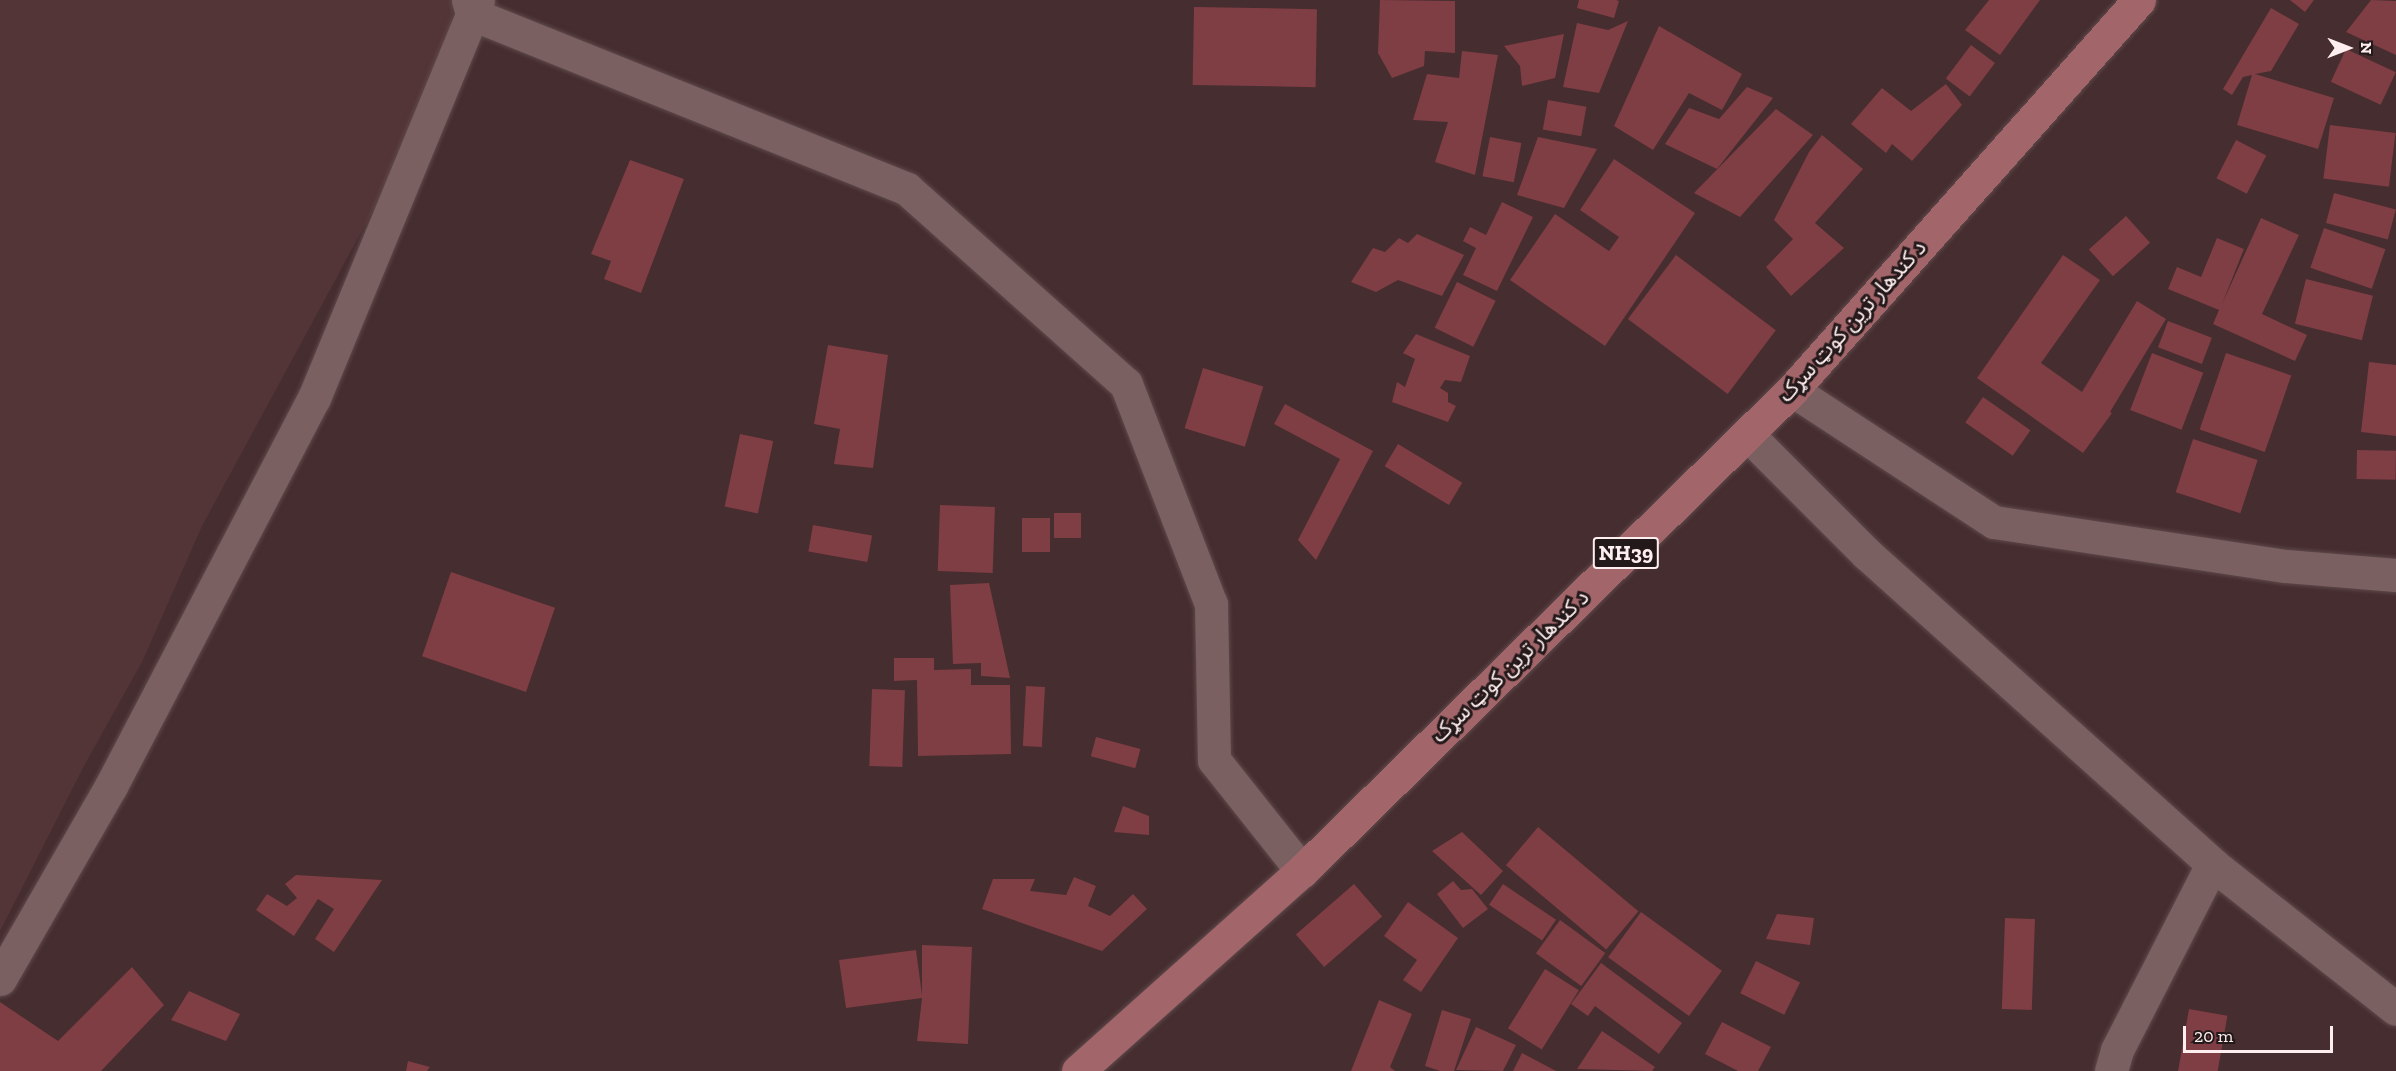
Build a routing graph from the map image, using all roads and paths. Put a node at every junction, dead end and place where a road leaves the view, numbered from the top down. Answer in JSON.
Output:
{"nodes":[{"id":1,"x":2139,"y":0,"type":"edge"},
{"id":2,"x":473,"y":5,"type":"edge"},
{"id":3,"x":1792,"y":390,"type":"junction"},
{"id":4,"x":1747,"y":434,"type":"junction"},
{"id":5,"x":2396,"y":575,"type":"edge"},
{"id":6,"x":2212,"y":864,"type":"junction"},
{"id":7,"x":1302,"y":871,"type":"junction"},
{"id":8,"x":0,"y":979,"type":"edge"},
{"id":9,"x":2396,"y":1009,"type":"edge"},
{"id":10,"x":1078,"y":1071,"type":"edge"},
{"id":11,"x":2111,"y":1071,"type":"edge"}],
"edges":[{"from":1,"to":3,"type":"main road","name":"د کندهار ترين کوټ سړک","number":"NH39"},
{"from":2,"to":7,"type":"street"},
{"from":2,"to":8,"type":"street"},
{"from":3,"to":4,"type":"main road","name":"د کندهار ترين کوټ سړک","number":"NH39"},
{"from":3,"to":5,"type":"street"},
{"from":4,"to":6,"type":"street"},
{"from":4,"to":7,"type":"main road","name":"د کندهار ترين کوټ سړک","number":"NH39"},
{"from":6,"to":9,"type":"street"},
{"from":6,"to":11,"type":"street"},
{"from":7,"to":10,"type":"main road","name":"د کندهار ترين کوټ سړک","number":"NH39"}]}
